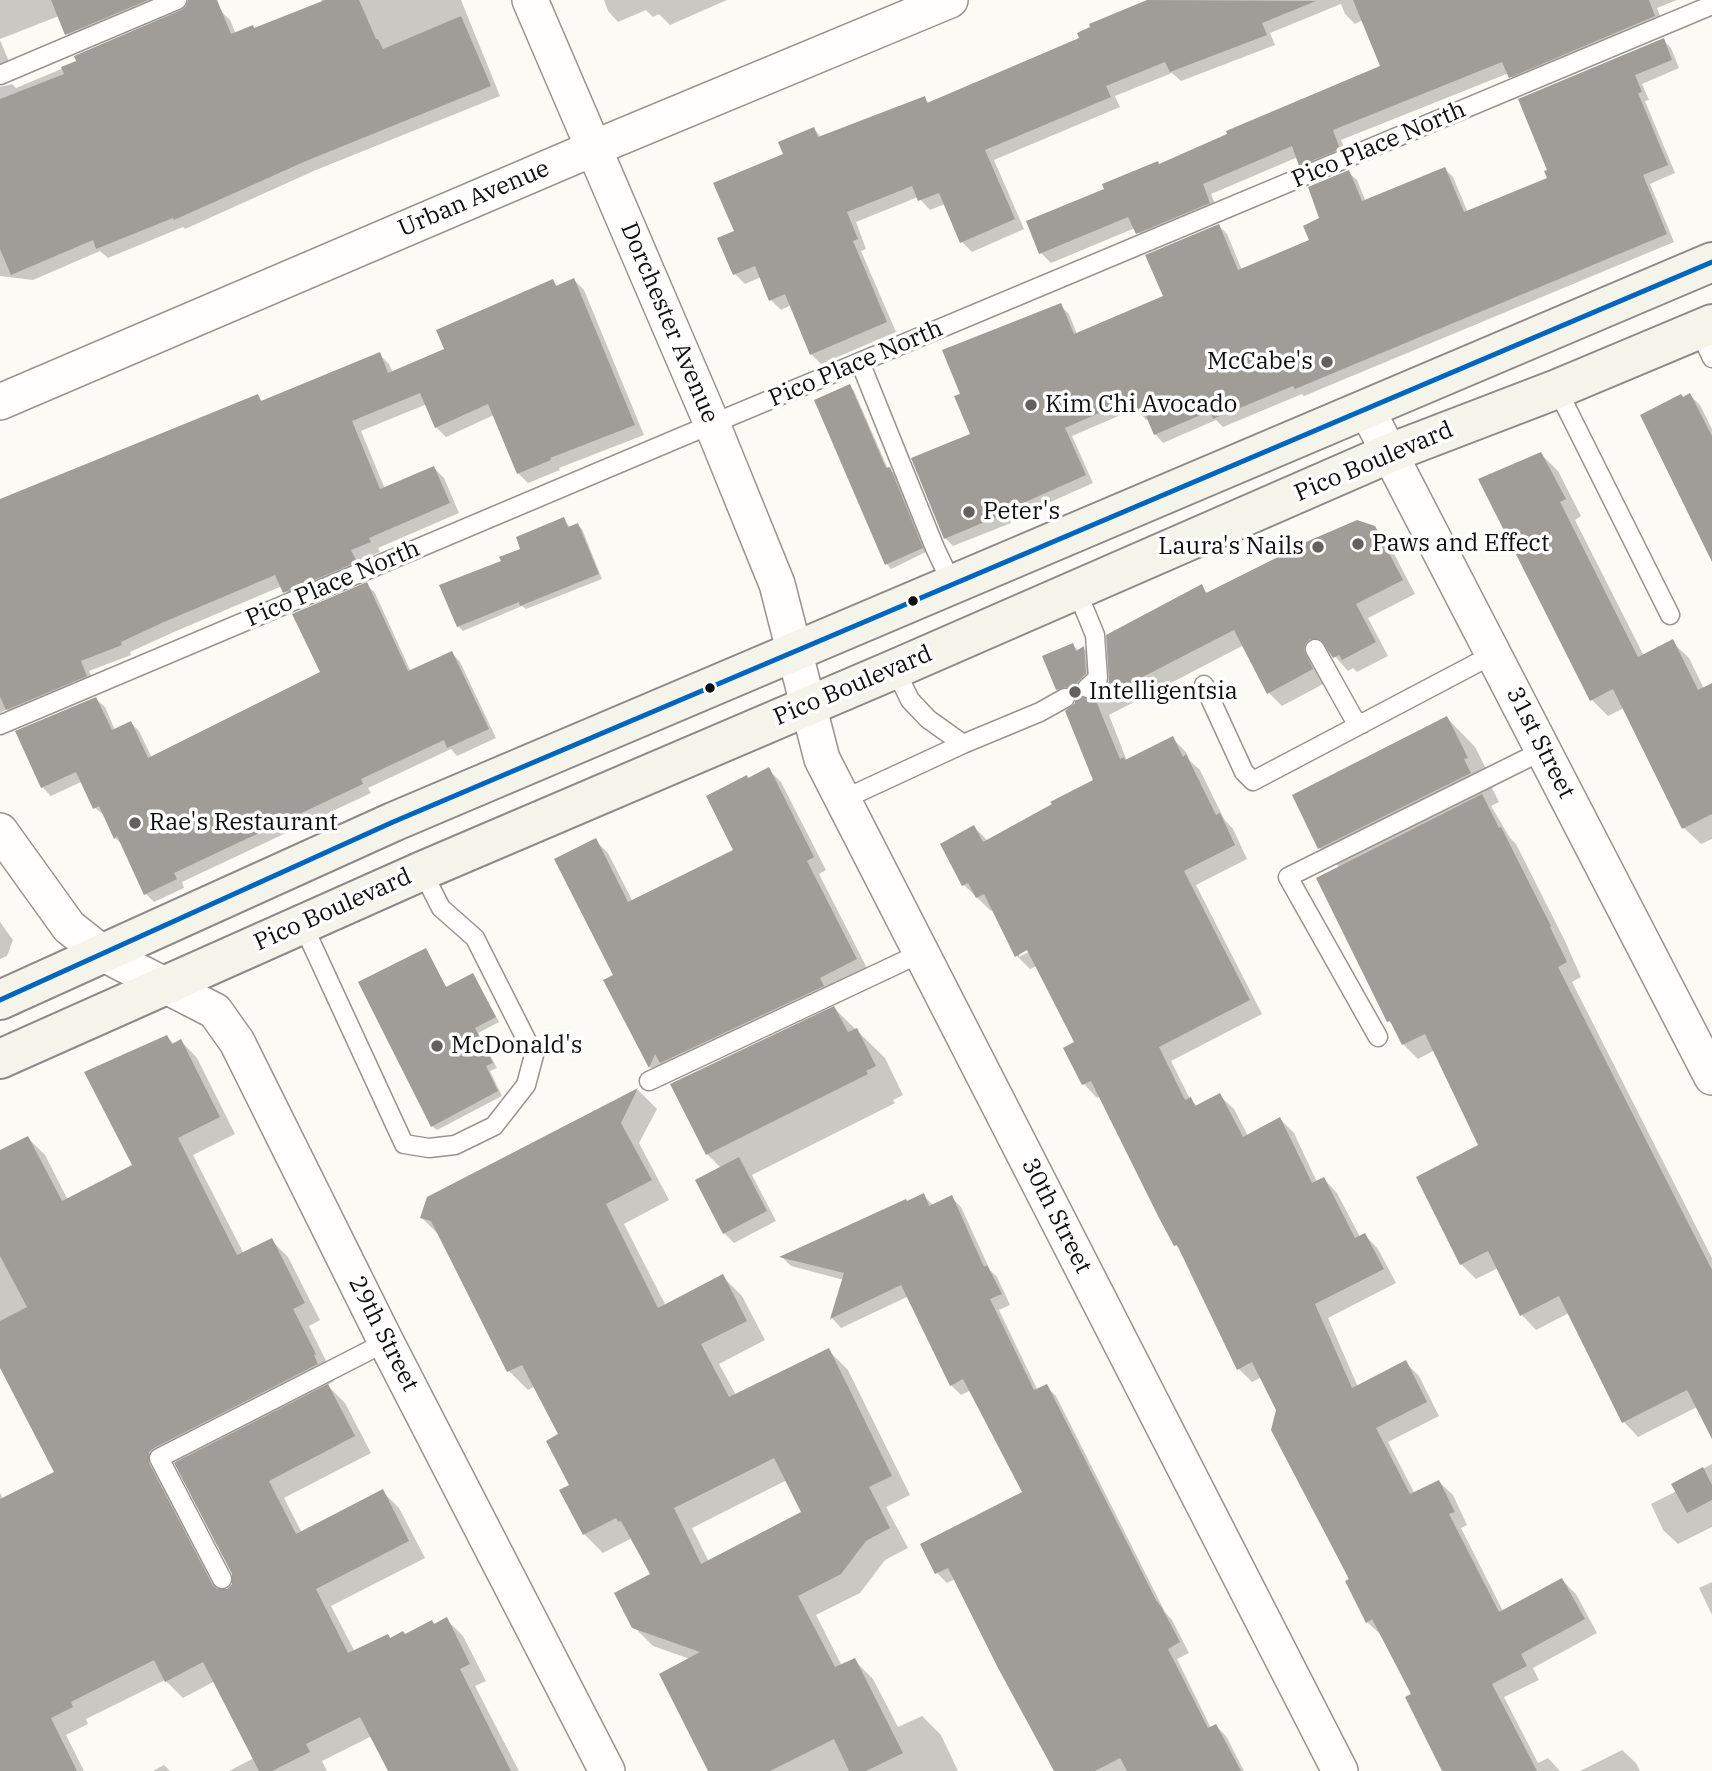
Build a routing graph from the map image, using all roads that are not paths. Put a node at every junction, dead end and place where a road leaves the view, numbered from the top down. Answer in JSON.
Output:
{"nodes":[{"id":1,"x":177,"y":0,"type":"edge"},
{"id":2,"x":530,"y":0,"type":"edge"},
{"id":3,"x":950,"y":0,"type":"edge"},
{"id":4,"x":1712,"y":5,"type":"edge"},
{"id":5,"x":0,"y":75,"type":"edge"},
{"id":6,"x":594,"y":148,"type":"junction"},
{"id":7,"x":1712,"y":262,"type":"edge"},
{"id":8,"x":1708,"y":337,"type":"edge"},
{"id":9,"x":860,"y":362,"type":"junction"},
{"id":10,"x":1558,"y":389,"type":"junction"},
{"id":11,"x":0,"y":402,"type":"edge"},
{"id":12,"x":1367,"y":410,"type":"junction"},
{"id":13,"x":712,"y":424,"type":"junction"},
{"id":14,"x":1390,"y":453,"type":"junction"},
{"id":15,"x":952,"y":584,"type":"junction"},
{"id":16,"x":1076,"y":589,"type":"junction"},
{"id":17,"x":1670,"y":615,"type":"dead end"},
{"id":18,"x":1315,"y":649,"type":"dead end"},
{"id":19,"x":796,"y":651,"type":"junction"},
{"id":20,"x":1494,"y":654,"type":"junction"},
{"id":21,"x":895,"y":668,"type":"junction"},
{"id":22,"x":1204,"y":685,"type":"dead end"},
{"id":23,"x":1087,"y":688,"type":"dead end"},
{"id":24,"x":1065,"y":698,"type":"dead end"},
{"id":25,"x":809,"y":704,"type":"junction"},
{"id":26,"x":1362,"y":724,"type":"junction"},
{"id":27,"x":0,"y":725,"type":"edge"},
{"id":28,"x":962,"y":744,"type":"junction"},
{"id":29,"x":1544,"y":750,"type":"junction"},
{"id":30,"x":842,"y":800,"type":"junction"},
{"id":31,"x":0,"y":831,"type":"edge"},
{"id":32,"x":422,"y":871,"type":"junction"},
{"id":33,"x":302,"y":923,"type":"junction"},
{"id":34,"x":102,"y":953,"type":"junction"},
{"id":35,"x":920,"y":953,"type":"junction"},
{"id":36,"x":163,"y":986,"type":"junction"},
{"id":37,"x":0,"y":1000,"type":"edge"},
{"id":38,"x":1378,"y":1037,"type":"dead end"},
{"id":39,"x":0,"y":1059,"type":"edge"},
{"id":40,"x":1712,"y":1077,"type":"edge"},
{"id":41,"x":649,"y":1081,"type":"dead end"},
{"id":42,"x":387,"y":1342,"type":"junction"},
{"id":43,"x":222,"y":1578,"type":"dead end"},
{"id":44,"x":607,"y":1771,"type":"edge"},
{"id":45,"x":1340,"y":1771,"type":"edge"}],
"edges":[{"from":1,"to":5,"type":"lane"},
{"from":2,"to":6,"type":"street","name":"Dorchester Avenue"},
{"from":3,"to":6,"type":"street","name":"Urban Avenue"},
{"from":4,"to":9,"type":"lane","name":"Pico Place North"},
{"from":6,"to":11,"type":"street","name":"Urban Avenue"},
{"from":6,"to":13,"type":"street","name":"Dorchester Avenue"},
{"from":7,"to":12,"type":"main road","name":"Pico Boulevard"},
{"from":8,"to":10,"type":"main road","name":"Pico Boulevard"},
{"from":9,"to":13,"type":"lane","name":"Pico Place North"},
{"from":9,"to":15,"type":"lane"},
{"from":10,"to":14,"type":"main road","name":"Pico Boulevard"},
{"from":10,"to":17,"type":"lane"},
{"from":12,"to":14,"type":"street","name":"31st Street"},
{"from":12,"to":15,"type":"main road","name":"Pico Boulevard"},
{"from":13,"to":19,"type":"street","name":"Dorchester Avenue"},
{"from":13,"to":27,"type":"lane","name":"Pico Place North"},
{"from":14,"to":16,"type":"main road","name":"Pico Boulevard"},
{"from":14,"to":20,"type":"street","name":"31st Street"},
{"from":15,"to":19,"type":"main road","name":"Pico Boulevard"},
{"from":16,"to":21,"type":"main road","name":"Pico Boulevard"},
{"from":16,"to":23,"type":"lane"},
{"from":18,"to":26,"type":"lane"},
{"from":19,"to":25,"type":"street","name":"30th Street"},
{"from":19,"to":34,"type":"main road","name":"Pico Boulevard"},
{"from":20,"to":26,"type":"lane"},
{"from":20,"to":29,"type":"street","name":"31st Street"},
{"from":21,"to":25,"type":"main road","name":"Pico Boulevard"},
{"from":21,"to":28,"type":"lane"},
{"from":22,"to":26,"type":"lane"},
{"from":24,"to":28,"type":"lane"},
{"from":25,"to":30,"type":"street","name":"30th Street"},
{"from":25,"to":32,"type":"main road","name":"Pico Boulevard"},
{"from":28,"to":30,"type":"lane"},
{"from":29,"to":38,"type":"lane"},
{"from":29,"to":40,"type":"street","name":"31st Street"},
{"from":30,"to":35,"type":"street","name":"30th Street"},
{"from":31,"to":34,"type":"street","name":"29th Street"},
{"from":32,"to":33,"type":"main road","name":"Pico Boulevard"},
{"from":32,"to":33,"type":"lane"},
{"from":33,"to":36,"type":"main road","name":"Pico Boulevard"},
{"from":34,"to":36,"type":"street","name":"29th Street"},
{"from":34,"to":37,"type":"main road","name":"Pico Boulevard"},
{"from":35,"to":41,"type":"lane"},
{"from":35,"to":45,"type":"street","name":"30th Street"},
{"from":36,"to":39,"type":"main road","name":"Pico Boulevard"},
{"from":36,"to":42,"type":"street","name":"29th Street"},
{"from":42,"to":43,"type":"lane"},
{"from":42,"to":44,"type":"street","name":"29th Street"}]}
